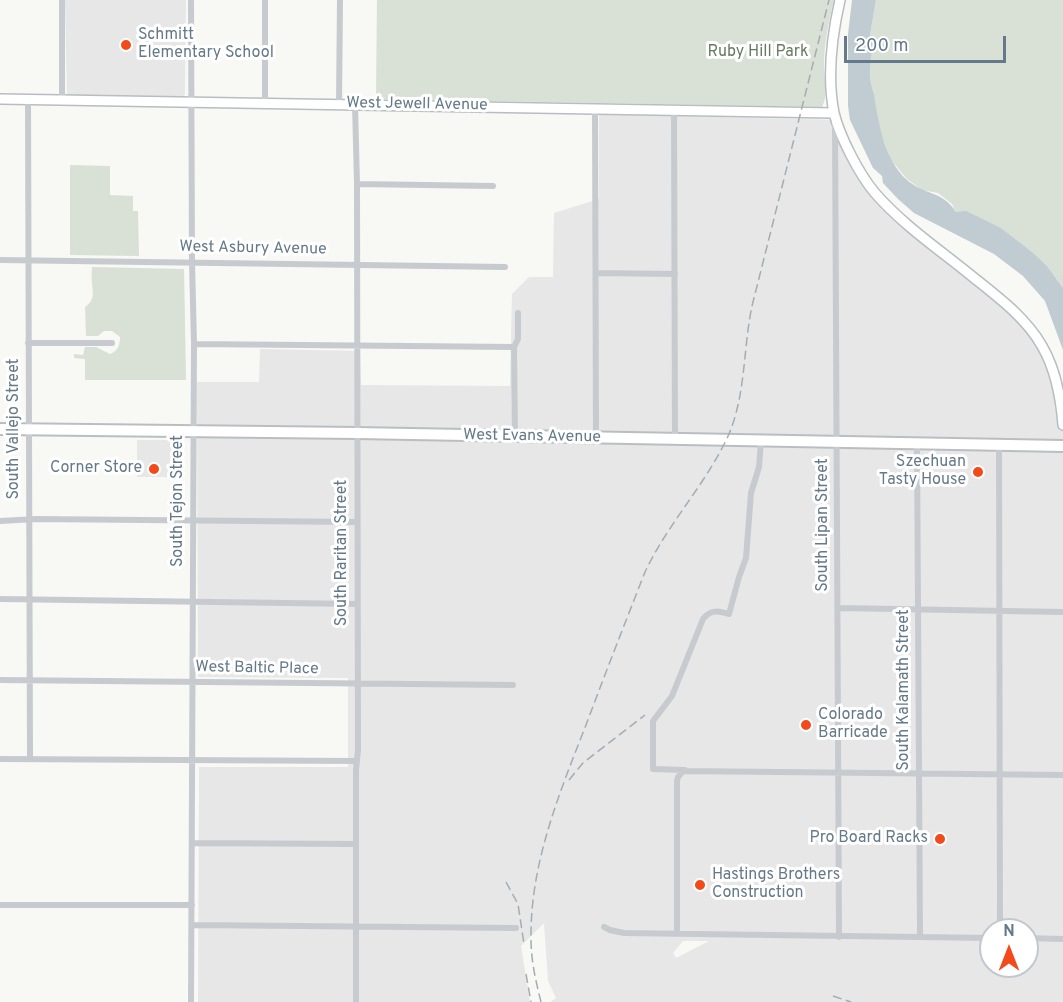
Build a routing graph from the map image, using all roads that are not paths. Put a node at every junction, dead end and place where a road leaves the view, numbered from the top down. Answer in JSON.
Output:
{"nodes":[{"id":1,"x":62,"y":0,"type":"edge"},
{"id":2,"x":191,"y":0,"type":"edge"},
{"id":3,"x":265,"y":0,"type":"edge"},
{"id":4,"x":340,"y":0,"type":"edge"},
{"id":5,"x":840,"y":0,"type":"edge"},
{"id":6,"x":0,"y":99,"type":"edge"},
{"id":7,"x":28,"y":99,"type":"junction"},
{"id":8,"x":62,"y":100,"type":"junction"},
{"id":9,"x":191,"y":101,"type":"junction"},
{"id":10,"x":265,"y":103,"type":"junction"},
{"id":11,"x":339,"y":104,"type":"junction"},
{"id":12,"x":355,"y":104,"type":"junction"},
{"id":13,"x":595,"y":109,"type":"junction"},
{"id":14,"x":675,"y":110,"type":"junction"},
{"id":15,"x":834,"y":113,"type":"junction"},
{"id":16,"x":357,"y":184,"type":"junction"},
{"id":17,"x":493,"y":186,"type":"dead end"},
{"id":18,"x":0,"y":260,"type":"edge"},
{"id":19,"x":28,"y":260,"type":"junction"},
{"id":20,"x":192,"y":262,"type":"junction"},
{"id":21,"x":357,"y":265,"type":"junction"},
{"id":22,"x":505,"y":267,"type":"dead end"},
{"id":23,"x":597,"y":273,"type":"junction"},
{"id":24,"x":675,"y":274,"type":"junction"},
{"id":25,"x":518,"y":313,"type":"dead end"},
{"id":26,"x":28,"y":342,"type":"junction"},
{"id":27,"x":112,"y":343,"type":"dead end"},
{"id":28,"x":194,"y":344,"type":"junction"},
{"id":29,"x":356,"y":345,"type":"junction"},
{"id":30,"x":514,"y":347,"type":"junction"},
{"id":31,"x":1063,"y":424,"type":"edge"},
{"id":32,"x":0,"y":429,"type":"edge"},
{"id":33,"x":28,"y":429,"type":"junction"},
{"id":34,"x":193,"y":432,"type":"junction"},
{"id":35,"x":357,"y":433,"type":"junction"},
{"id":36,"x":515,"y":437,"type":"junction"},
{"id":37,"x":596,"y":439,"type":"junction"},
{"id":38,"x":675,"y":440,"type":"junction"},
{"id":39,"x":761,"y":441,"type":"junction"},
{"id":40,"x":837,"y":442,"type":"junction"},
{"id":41,"x":917,"y":443,"type":"junction"},
{"id":42,"x":999,"y":445,"type":"junction"},
{"id":43,"x":1063,"y":446,"type":"edge"},
{"id":44,"x":29,"y":520,"type":"junction"},
{"id":45,"x":192,"y":520,"type":"junction"},
{"id":46,"x":0,"y":521,"type":"edge"},
{"id":47,"x":357,"y":522,"type":"junction"},
{"id":48,"x":0,"y":599,"type":"edge"},
{"id":49,"x":29,"y":599,"type":"junction"},
{"id":50,"x":192,"y":601,"type":"junction"},
{"id":51,"x":357,"y":604,"type":"junction"},
{"id":52,"x":838,"y":608,"type":"junction"},
{"id":53,"x":918,"y":609,"type":"junction"},
{"id":54,"x":999,"y":610,"type":"junction"},
{"id":55,"x":1063,"y":612,"type":"edge"},
{"id":56,"x":0,"y":680,"type":"edge"},
{"id":57,"x":29,"y":680,"type":"junction"},
{"id":58,"x":192,"y":682,"type":"junction"},
{"id":59,"x":358,"y":684,"type":"junction"},
{"id":60,"x":513,"y":685,"type":"dead end"},
{"id":61,"x":0,"y":759,"type":"edge"},
{"id":62,"x":30,"y":759,"type":"junction"},
{"id":63,"x":192,"y":760,"type":"junction"},
{"id":64,"x":357,"y":761,"type":"junction"},
{"id":65,"x":686,"y":770,"type":"junction"},
{"id":66,"x":838,"y":772,"type":"junction"},
{"id":67,"x":919,"y":773,"type":"junction"},
{"id":68,"x":1000,"y":774,"type":"junction"},
{"id":69,"x":1063,"y":775,"type":"edge"},
{"id":70,"x":192,"y":843,"type":"junction"},
{"id":71,"x":356,"y":844,"type":"junction"},
{"id":72,"x":0,"y":905,"type":"edge"},
{"id":73,"x":192,"y":905,"type":"junction"},
{"id":74,"x":1000,"y":918,"type":"edge"},
{"id":75,"x":192,"y":926,"type":"junction"},
{"id":76,"x":356,"y":927,"type":"junction"},
{"id":77,"x":604,"y":927,"type":"dead end"},
{"id":78,"x":516,"y":928,"type":"dead end"},
{"id":79,"x":677,"y":934,"type":"junction"},
{"id":80,"x":839,"y":937,"type":"junction"},
{"id":81,"x":920,"y":937,"type":"junction"},
{"id":82,"x":979,"y":938,"type":"edge"},
{"id":83,"x":1039,"y":938,"type":"edge"},
{"id":84,"x":1063,"y":939,"type":"edge"},
{"id":85,"x":192,"y":1002,"type":"edge"},
{"id":86,"x":356,"y":1002,"type":"edge"}],
"edges":[{"from":1,"to":8,"type":"street"},
{"from":2,"to":9,"type":"street","name":"South Tejon Street"},
{"from":3,"to":10,"type":"street"},
{"from":4,"to":11,"type":"street"},
{"from":5,"to":15,"type":"street"},
{"from":6,"to":7,"type":"street","name":"West Jewell Avenue"},
{"from":7,"to":8,"type":"street","name":"West Jewell Avenue"},
{"from":7,"to":19,"type":"street","name":"South Vallejo Street"},
{"from":8,"to":9,"type":"street","name":"West Jewell Avenue"},
{"from":9,"to":10,"type":"street","name":"West Jewell Avenue"},
{"from":9,"to":20,"type":"street","name":"South Tejon Street"},
{"from":10,"to":11,"type":"street","name":"West Jewell Avenue"},
{"from":11,"to":12,"type":"street","name":"West Jewell Avenue"},
{"from":12,"to":13,"type":"street","name":"West Jewell Avenue"},
{"from":12,"to":16,"type":"street","name":"South Raritan Street"},
{"from":13,"to":14,"type":"street","name":"West Jewell Avenue"},
{"from":13,"to":23,"type":"street"},
{"from":14,"to":15,"type":"street","name":"West Jewell Avenue"},
{"from":14,"to":24,"type":"street"},
{"from":15,"to":31,"type":"street"},
{"from":15,"to":40,"type":"street","name":"South Lipan Street"},
{"from":16,"to":17,"type":"street"},
{"from":16,"to":21,"type":"street","name":"South Raritan Street"},
{"from":18,"to":19,"type":"street","name":"West Asbury Avenue"},
{"from":19,"to":20,"type":"street","name":"West Asbury Avenue"},
{"from":19,"to":26,"type":"street","name":"South Vallejo Street"},
{"from":20,"to":21,"type":"street","name":"West Asbury Avenue"},
{"from":20,"to":28,"type":"street","name":"South Tejon Street"},
{"from":21,"to":22,"type":"street","name":"West Asbury Avenue"},
{"from":21,"to":29,"type":"street","name":"South Raritan Street"},
{"from":23,"to":24,"type":"street"},
{"from":23,"to":37,"type":"street"},
{"from":24,"to":38,"type":"street"},
{"from":25,"to":30,"type":"street"},
{"from":26,"to":27,"type":"street"},
{"from":26,"to":33,"type":"street","name":"South Vallejo Street"},
{"from":28,"to":29,"type":"street"},
{"from":28,"to":34,"type":"street","name":"South Tejon Street"},
{"from":29,"to":30,"type":"street"},
{"from":29,"to":35,"type":"street","name":"South Raritan Street"},
{"from":30,"to":36,"type":"street"},
{"from":32,"to":33,"type":"main road","name":"West Evans Avenue"},
{"from":33,"to":34,"type":"main road","name":"West Evans Avenue"},
{"from":33,"to":44,"type":"street","name":"South Vallejo Street"},
{"from":34,"to":35,"type":"main road","name":"West Evans Avenue"},
{"from":34,"to":45,"type":"street","name":"South Tejon Street"},
{"from":35,"to":36,"type":"main road","name":"West Evans Avenue"},
{"from":35,"to":47,"type":"street","name":"South Raritan Street"},
{"from":36,"to":37,"type":"main road","name":"West Evans Avenue"},
{"from":37,"to":38,"type":"main road","name":"West Evans Avenue"},
{"from":38,"to":39,"type":"main road","name":"West Evans Avenue"},
{"from":39,"to":40,"type":"main road","name":"West Evans Avenue"},
{"from":39,"to":65,"type":"street"},
{"from":40,"to":41,"type":"main road","name":"West Evans Avenue"},
{"from":40,"to":52,"type":"street","name":"South Lipan Street"},
{"from":41,"to":42,"type":"main road","name":"West Evans Avenue"},
{"from":41,"to":53,"type":"street","name":"South Kalamath Street"},
{"from":42,"to":43,"type":"main road","name":"West Evans Avenue"},
{"from":42,"to":54,"type":"street"},
{"from":44,"to":45,"type":"street"},
{"from":44,"to":46,"type":"street"},
{"from":44,"to":49,"type":"street","name":"South Vallejo Street"},
{"from":45,"to":47,"type":"street"},
{"from":45,"to":50,"type":"street","name":"South Tejon Street"},
{"from":47,"to":51,"type":"street","name":"South Raritan Street"},
{"from":48,"to":49,"type":"street"},
{"from":49,"to":50,"type":"street"},
{"from":49,"to":57,"type":"street","name":"South Vallejo Street"},
{"from":50,"to":51,"type":"street"},
{"from":50,"to":58,"type":"street","name":"South Tejon Street"},
{"from":51,"to":59,"type":"street","name":"South Raritan Street"},
{"from":52,"to":53,"type":"street"},
{"from":52,"to":66,"type":"street","name":"South Lipan Street"},
{"from":53,"to":54,"type":"street"},
{"from":53,"to":67,"type":"street","name":"South Kalamath Street"},
{"from":54,"to":55,"type":"street"},
{"from":54,"to":68,"type":"street"},
{"from":56,"to":57,"type":"street","name":"West Baltic Place"},
{"from":57,"to":58,"type":"street","name":"West Baltic Place"},
{"from":57,"to":62,"type":"street","name":"South Vallejo Street"},
{"from":58,"to":59,"type":"street","name":"West Baltic Place"},
{"from":58,"to":63,"type":"street","name":"South Tejon Street"},
{"from":59,"to":60,"type":"street","name":"West Baltic Place"},
{"from":59,"to":64,"type":"street","name":"South Raritan Street"},
{"from":61,"to":62,"type":"street"},
{"from":62,"to":63,"type":"street"},
{"from":63,"to":64,"type":"street"},
{"from":63,"to":70,"type":"street","name":"South Tejon Street"},
{"from":64,"to":71,"type":"street","name":"South Raritan Street"},
{"from":65,"to":66,"type":"street"},
{"from":65,"to":79,"type":"street"},
{"from":66,"to":67,"type":"street"},
{"from":66,"to":80,"type":"street","name":"South Lipan Street"},
{"from":67,"to":68,"type":"street"},
{"from":67,"to":81,"type":"street","name":"South Kalamath Street"},
{"from":68,"to":69,"type":"street"},
{"from":68,"to":74,"type":"street"},
{"from":70,"to":71,"type":"street"},
{"from":70,"to":73,"type":"street","name":"South Tejon Street"},
{"from":71,"to":76,"type":"street","name":"South Raritan Street"},
{"from":72,"to":73,"type":"street"},
{"from":73,"to":75,"type":"street","name":"South Tejon Street"},
{"from":75,"to":76,"type":"street"},
{"from":75,"to":85,"type":"street","name":"South Tejon Street"},
{"from":76,"to":78,"type":"street"},
{"from":76,"to":86,"type":"street","name":"South Raritan Street"},
{"from":77,"to":79,"type":"street"},
{"from":79,"to":80,"type":"street"},
{"from":80,"to":81,"type":"street"},
{"from":81,"to":82,"type":"street"},
{"from":83,"to":84,"type":"street"}]}
